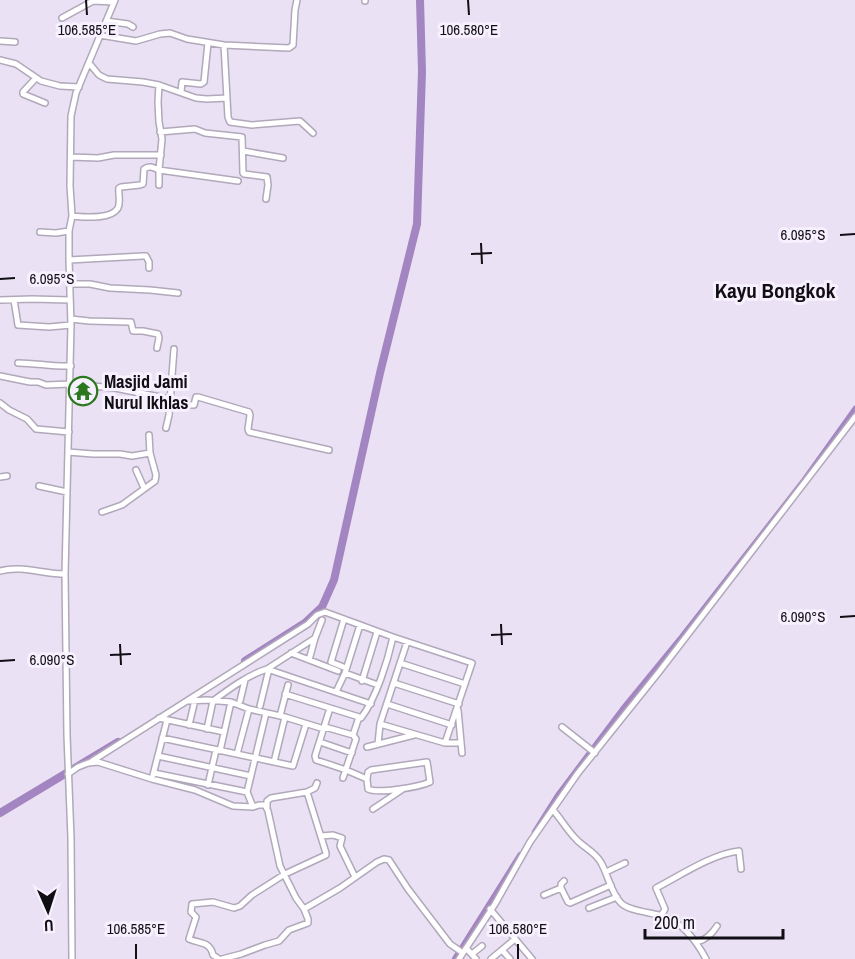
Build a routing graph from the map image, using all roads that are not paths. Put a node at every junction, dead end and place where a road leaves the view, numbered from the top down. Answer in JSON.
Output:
{"nodes":[{"id":1,"x":297,"y":0,"type":"edge"},
{"id":2,"x":115,"y":1,"type":"edge"},
{"id":3,"x":62,"y":18,"type":"dead end"},
{"id":4,"x":106,"y":21,"type":"junction"},
{"id":5,"x":133,"y":27,"type":"dead end"},
{"id":6,"x":100,"y":35,"type":"junction"},
{"id":7,"x":0,"y":41,"type":"edge"},
{"id":8,"x":15,"y":42,"type":"dead end"},
{"id":9,"x":208,"y":43,"type":"junction"},
{"id":10,"x":224,"y":45,"type":"junction"},
{"id":11,"x":0,"y":60,"type":"edge"},
{"id":12,"x":89,"y":63,"type":"junction"},
{"id":13,"x":36,"y":78,"type":"junction"},
{"id":14,"x":159,"y":85,"type":"junction"},
{"id":15,"x":79,"y":87,"type":"junction"},
{"id":16,"x":181,"y":92,"type":"junction"},
{"id":17,"x":227,"y":98,"type":"junction"},
{"id":18,"x":45,"y":103,"type":"dead end"},
{"id":19,"x":240,"y":124,"type":"junction"},
{"id":20,"x":160,"y":132,"type":"junction"},
{"id":21,"x":313,"y":133,"type":"dead end"},
{"id":22,"x":242,"y":137,"type":"junction"},
{"id":23,"x":243,"y":152,"type":"junction"},
{"id":24,"x":161,"y":155,"type":"junction"},
{"id":25,"x":71,"y":157,"type":"junction"},
{"id":26,"x":283,"y":158,"type":"dead end"},
{"id":27,"x":159,"y":170,"type":"junction"},
{"id":28,"x":238,"y":182,"type":"dead end"},
{"id":29,"x":159,"y":185,"type":"dead end"},
{"id":30,"x":266,"y":199,"type":"dead end"},
{"id":31,"x":72,"y":216,"type":"junction"},
{"id":32,"x":69,"y":231,"type":"junction"},
{"id":33,"x":40,"y":232,"type":"dead end"},
{"id":34,"x":69,"y":260,"type":"junction"},
{"id":35,"x":149,"y":268,"type":"dead end"},
{"id":36,"x":70,"y":284,"type":"junction"},
{"id":37,"x":178,"y":293,"type":"dead end"},
{"id":38,"x":0,"y":300,"type":"edge"},
{"id":39,"x":14,"y":300,"type":"junction"},
{"id":40,"x":70,"y":300,"type":"junction"},
{"id":41,"x":71,"y":322,"type":"junction"},
{"id":42,"x":157,"y":348,"type":"dead end"},
{"id":43,"x":174,"y":349,"type":"dead end"},
{"id":44,"x":18,"y":363,"type":"dead end"},
{"id":45,"x":71,"y":366,"type":"junction"},
{"id":46,"x":0,"y":376,"type":"edge"},
{"id":47,"x":70,"y":384,"type":"junction"},
{"id":48,"x":170,"y":400,"type":"junction"},
{"id":49,"x":0,"y":403,"type":"edge"},
{"id":50,"x":855,"y":417,"type":"edge"},
{"id":51,"x":165,"y":428,"type":"dead end"},
{"id":52,"x":69,"y":432,"type":"junction"},
{"id":53,"x":149,"y":435,"type":"dead end"},
{"id":54,"x":329,"y":450,"type":"dead end"},
{"id":55,"x":68,"y":452,"type":"junction"},
{"id":56,"x":150,"y":453,"type":"junction"},
{"id":57,"x":136,"y":470,"type":"dead end"},
{"id":58,"x":39,"y":486,"type":"dead end"},
{"id":59,"x":144,"y":488,"type":"junction"},
{"id":60,"x":67,"y":492,"type":"junction"},
{"id":61,"x":102,"y":512,"type":"dead end"},
{"id":62,"x":0,"y":571,"type":"edge"},
{"id":63,"x":65,"y":574,"type":"junction"},
{"id":64,"x":344,"y":619,"type":"junction"},
{"id":65,"x":322,"y":620,"type":"dead end"},
{"id":66,"x":360,"y":625,"type":"junction"},
{"id":67,"x":376,"y":632,"type":"junction"},
{"id":68,"x":393,"y":637,"type":"junction"},
{"id":69,"x":315,"y":638,"type":"junction"},
{"id":70,"x":407,"y":642,"type":"junction"},
{"id":71,"x":291,"y":653,"type":"junction"},
{"id":72,"x":309,"y":660,"type":"junction"},
{"id":73,"x":400,"y":663,"type":"junction"},
{"id":74,"x":268,"y":669,"type":"junction"},
{"id":75,"x":343,"y":671,"type":"junction"},
{"id":76,"x":245,"y":680,"type":"junction"},
{"id":77,"x":362,"y":681,"type":"junction"},
{"id":78,"x":394,"y":683,"type":"junction"},
{"id":79,"x":465,"y":684,"type":"junction"},
{"id":80,"x":288,"y":685,"type":"dead end"},
{"id":81,"x":378,"y":685,"type":"junction"},
{"id":82,"x":336,"y":692,"type":"junction"},
{"id":83,"x":285,"y":694,"type":"junction"},
{"id":84,"x":195,"y":700,"type":"junction"},
{"id":85,"x":186,"y":701,"type":"junction"},
{"id":86,"x":213,"y":701,"type":"junction"},
{"id":87,"x":240,"y":701,"type":"dead end"},
{"id":88,"x":231,"y":702,"type":"junction"},
{"id":89,"x":371,"y":704,"type":"junction"},
{"id":90,"x":387,"y":704,"type":"junction"},
{"id":91,"x":260,"y":706,"type":"dead end"},
{"id":92,"x":458,"y":706,"type":"junction"},
{"id":93,"x":330,"y":708,"type":"junction"},
{"id":94,"x":249,"y":709,"type":"junction"},
{"id":95,"x":266,"y":713,"type":"junction"},
{"id":96,"x":282,"y":717,"type":"junction"},
{"id":97,"x":359,"y":717,"type":"junction"},
{"id":98,"x":159,"y":718,"type":"junction"},
{"id":99,"x":167,"y":720,"type":"junction"},
{"id":100,"x":306,"y":724,"type":"junction"},
{"id":101,"x":380,"y":724,"type":"junction"},
{"id":102,"x":189,"y":725,"type":"junction"},
{"id":103,"x":452,"y":725,"type":"junction"},
{"id":104,"x":562,"y":727,"type":"dead end"},
{"id":105,"x":325,"y":728,"type":"junction"},
{"id":106,"x":207,"y":729,"type":"junction"},
{"id":107,"x":224,"y":732,"type":"junction"},
{"id":108,"x":353,"y":735,"type":"junction"},
{"id":109,"x":416,"y":735,"type":"junction"},
{"id":110,"x":162,"y":738,"type":"junction"},
{"id":111,"x":320,"y":742,"type":"junction"},
{"id":112,"x":461,"y":743,"type":"junction"},
{"id":113,"x":378,"y":744,"type":"junction"},
{"id":114,"x":446,"y":744,"type":"junction"},
{"id":115,"x":367,"y":747,"type":"dead end"},
{"id":116,"x":218,"y":750,"type":"junction"},
{"id":117,"x":594,"y":752,"type":"junction"},
{"id":118,"x":352,"y":753,"type":"junction"},
{"id":119,"x":462,"y":753,"type":"dead end"},
{"id":120,"x":237,"y":754,"type":"junction"},
{"id":121,"x":158,"y":756,"type":"junction"},
{"id":122,"x":255,"y":758,"type":"junction"},
{"id":123,"x":274,"y":762,"type":"junction"},
{"id":124,"x":88,"y":763,"type":"junction"},
{"id":125,"x":212,"y":767,"type":"junction"},
{"id":126,"x":346,"y":770,"type":"junction"},
{"id":127,"x":68,"y":774,"type":"junction"},
{"id":128,"x":153,"y":776,"type":"junction"},
{"id":129,"x":251,"y":776,"type":"junction"},
{"id":130,"x":343,"y":778,"type":"dead end"},
{"id":131,"x":367,"y":779,"type":"junction"},
{"id":132,"x":317,"y":783,"type":"dead end"},
{"id":133,"x":208,"y":785,"type":"junction"},
{"id":134,"x":404,"y":788,"type":"junction"},
{"id":135,"x":247,"y":792,"type":"junction"},
{"id":136,"x":307,"y":792,"type":"junction"},
{"id":137,"x":253,"y":807,"type":"junction"},
{"id":138,"x":267,"y":807,"type":"junction"},
{"id":139,"x":374,"y":808,"type":"dead end"},
{"id":140,"x":553,"y":810,"type":"junction"},
{"id":141,"x":321,"y":836,"type":"junction"},
{"id":142,"x":625,"y":863,"type":"dead end"},
{"id":143,"x":741,"y":869,"type":"dead end"},
{"id":144,"x":606,"y":872,"type":"junction"},
{"id":145,"x":285,"y":874,"type":"junction"},
{"id":146,"x":356,"y":877,"type":"junction"},
{"id":147,"x":564,"y":881,"type":"dead end"},
{"id":148,"x":611,"y":885,"type":"junction"},
{"id":149,"x":561,"y":888,"type":"junction"},
{"id":150,"x":544,"y":895,"type":"dead end"},
{"id":151,"x":617,"y":897,"type":"junction"},
{"id":152,"x":589,"y":908,"type":"dead end"},
{"id":153,"x":304,"y":909,"type":"junction"},
{"id":154,"x":490,"y":909,"type":"junction"},
{"id":155,"x":661,"y":916,"type":"junction"},
{"id":156,"x":717,"y":926,"type":"dead end"},
{"id":157,"x":515,"y":939,"type":"junction"},
{"id":158,"x":697,"y":942,"type":"junction"},
{"id":159,"x":483,"y":946,"type":"dead end"},
{"id":160,"x":502,"y":950,"type":"junction"},
{"id":161,"x":462,"y":953,"type":"edge"},
{"id":162,"x":474,"y":957,"type":"edge"},
{"id":163,"x":72,"y":959,"type":"edge"},
{"id":164,"x":220,"y":959,"type":"edge"},
{"id":165,"x":491,"y":959,"type":"edge"},
{"id":166,"x":510,"y":959,"type":"edge"},
{"id":167,"x":532,"y":959,"type":"edge"},
{"id":168,"x":706,"y":959,"type":"edge"}],
"edges":[{"from":1,"to":10,"type":"street"},
{"from":2,"to":3,"type":"street"},
{"from":2,"to":4,"type":"street"},
{"from":4,"to":5,"type":"street"},
{"from":4,"to":6,"type":"street"},
{"from":6,"to":9,"type":"street"},
{"from":6,"to":12,"type":"street"},
{"from":7,"to":8,"type":"street"},
{"from":9,"to":10,"type":"street"},
{"from":9,"to":16,"type":"street"},
{"from":10,"to":17,"type":"street"},
{"from":11,"to":13,"type":"street"},
{"from":12,"to":14,"type":"street"},
{"from":12,"to":15,"type":"street"},
{"from":13,"to":15,"type":"street"},
{"from":13,"to":18,"type":"street"},
{"from":14,"to":16,"type":"street"},
{"from":14,"to":20,"type":"street"},
{"from":15,"to":25,"type":"street"},
{"from":16,"to":17,"type":"street"},
{"from":17,"to":19,"type":"street"},
{"from":19,"to":21,"type":"street"},
{"from":19,"to":22,"type":"street"},
{"from":20,"to":22,"type":"street"},
{"from":20,"to":24,"type":"street"},
{"from":22,"to":23,"type":"street"},
{"from":23,"to":26,"type":"street"},
{"from":23,"to":30,"type":"street"},
{"from":24,"to":25,"type":"street"},
{"from":24,"to":27,"type":"street"},
{"from":25,"to":31,"type":"street"},
{"from":27,"to":28,"type":"street"},
{"from":27,"to":29,"type":"street"},
{"from":27,"to":31,"type":"street"},
{"from":31,"to":32,"type":"street"},
{"from":32,"to":33,"type":"street"},
{"from":32,"to":34,"type":"street"},
{"from":34,"to":35,"type":"street"},
{"from":34,"to":36,"type":"street"},
{"from":36,"to":37,"type":"street"},
{"from":36,"to":40,"type":"street"},
{"from":38,"to":39,"type":"street"},
{"from":39,"to":40,"type":"street"},
{"from":39,"to":41,"type":"street"},
{"from":40,"to":41,"type":"street"},
{"from":41,"to":42,"type":"street"},
{"from":41,"to":45,"type":"street"},
{"from":43,"to":48,"type":"street"},
{"from":44,"to":45,"type":"street"},
{"from":45,"to":47,"type":"street"},
{"from":46,"to":47,"type":"street"},
{"from":47,"to":48,"type":"street"},
{"from":47,"to":52,"type":"street"},
{"from":48,"to":51,"type":"street"},
{"from":48,"to":54,"type":"street"},
{"from":49,"to":52,"type":"street"},
{"from":50,"to":117,"type":"street"},
{"from":52,"to":55,"type":"street"},
{"from":53,"to":56,"type":"street"},
{"from":55,"to":56,"type":"street"},
{"from":55,"to":60,"type":"street"},
{"from":56,"to":59,"type":"street"},
{"from":57,"to":59,"type":"street"},
{"from":58,"to":60,"type":"street"},
{"from":59,"to":61,"type":"street"},
{"from":60,"to":63,"type":"street"},
{"from":62,"to":63,"type":"street"},
{"from":63,"to":127,"type":"street"},
{"from":64,"to":66,"type":"street"},
{"from":64,"to":75,"type":"street"},
{"from":64,"to":85,"type":"street"},
{"from":65,"to":69,"type":"street"},
{"from":66,"to":67,"type":"street"},
{"from":66,"to":75,"type":"street"},
{"from":67,"to":68,"type":"street"},
{"from":67,"to":77,"type":"street"},
{"from":68,"to":70,"type":"street"},
{"from":68,"to":81,"type":"street"},
{"from":69,"to":71,"type":"street"},
{"from":69,"to":72,"type":"street"},
{"from":70,"to":73,"type":"street"},
{"from":70,"to":79,"type":"street"},
{"from":71,"to":72,"type":"street"},
{"from":71,"to":74,"type":"street"},
{"from":72,"to":75,"type":"street"},
{"from":73,"to":78,"type":"street"},
{"from":73,"to":79,"type":"street"},
{"from":74,"to":76,"type":"street"},
{"from":74,"to":82,"type":"street"},
{"from":74,"to":91,"type":"street"},
{"from":75,"to":77,"type":"street"},
{"from":75,"to":82,"type":"street"},
{"from":76,"to":86,"type":"street"},
{"from":76,"to":87,"type":"street"},
{"from":77,"to":81,"type":"street"},
{"from":78,"to":90,"type":"street"},
{"from":78,"to":92,"type":"street"},
{"from":79,"to":92,"type":"street"},
{"from":80,"to":83,"type":"street"},
{"from":81,"to":89,"type":"street"},
{"from":82,"to":89,"type":"street"},
{"from":83,"to":93,"type":"street"},
{"from":83,"to":96,"type":"street"},
{"from":84,"to":85,"type":"street"},
{"from":84,"to":86,"type":"street"},
{"from":84,"to":102,"type":"street"},
{"from":85,"to":98,"type":"street"},
{"from":86,"to":88,"type":"street"},
{"from":86,"to":106,"type":"street"},
{"from":88,"to":94,"type":"street"},
{"from":88,"to":107,"type":"street"},
{"from":89,"to":97,"type":"street"},
{"from":90,"to":101,"type":"street"},
{"from":90,"to":103,"type":"street"},
{"from":92,"to":103,"type":"street"},
{"from":92,"to":112,"type":"street"},
{"from":93,"to":97,"type":"street"},
{"from":93,"to":105,"type":"street"},
{"from":94,"to":95,"type":"street"},
{"from":94,"to":120,"type":"street"},
{"from":95,"to":96,"type":"street"},
{"from":95,"to":122,"type":"street"},
{"from":96,"to":100,"type":"street"},
{"from":96,"to":123,"type":"street"},
{"from":97,"to":108,"type":"street"},
{"from":98,"to":99,"type":"street"},
{"from":98,"to":124,"type":"street"},
{"from":99,"to":102,"type":"street"},
{"from":99,"to":110,"type":"street"},
{"from":100,"to":105,"type":"street"},
{"from":100,"to":123,"type":"street"},
{"from":101,"to":109,"type":"street"},
{"from":101,"to":113,"type":"street"},
{"from":102,"to":106,"type":"street"},
{"from":103,"to":114,"type":"street"},
{"from":104,"to":117,"type":"street"},
{"from":105,"to":108,"type":"street"},
{"from":105,"to":111,"type":"street"},
{"from":106,"to":107,"type":"street"},
{"from":107,"to":116,"type":"street"},
{"from":108,"to":118,"type":"street"},
{"from":109,"to":113,"type":"street"},
{"from":109,"to":114,"type":"street"},
{"from":110,"to":116,"type":"street"},
{"from":110,"to":121,"type":"street"},
{"from":111,"to":118,"type":"street"},
{"from":111,"to":126,"type":"street"},
{"from":112,"to":114,"type":"street"},
{"from":112,"to":119,"type":"street"},
{"from":113,"to":115,"type":"street"},
{"from":116,"to":120,"type":"street"},
{"from":116,"to":125,"type":"street"},
{"from":117,"to":140,"type":"street"},
{"from":118,"to":126,"type":"street"},
{"from":120,"to":122,"type":"street"},
{"from":121,"to":125,"type":"street"},
{"from":121,"to":128,"type":"street"},
{"from":122,"to":123,"type":"street"},
{"from":122,"to":129,"type":"street"},
{"from":124,"to":127,"type":"street"},
{"from":124,"to":128,"type":"street"},
{"from":125,"to":129,"type":"street"},
{"from":125,"to":133,"type":"street"},
{"from":126,"to":130,"type":"street"},
{"from":126,"to":131,"type":"street"},
{"from":127,"to":163,"type":"street"},
{"from":128,"to":133,"type":"street"},
{"from":128,"to":137,"type":"street"},
{"from":129,"to":135,"type":"street"},
{"from":131,"to":134,"type":"street"},
{"from":131,"to":134,"type":"street"},
{"from":132,"to":136,"type":"street"},
{"from":133,"to":135,"type":"street"},
{"from":134,"to":139,"type":"street"},
{"from":135,"to":137,"type":"street"},
{"from":136,"to":138,"type":"street"},
{"from":136,"to":141,"type":"street"},
{"from":137,"to":138,"type":"street"},
{"from":138,"to":145,"type":"street"},
{"from":140,"to":144,"type":"street"},
{"from":140,"to":154,"type":"street"},
{"from":141,"to":145,"type":"street"},
{"from":141,"to":146,"type":"street"},
{"from":142,"to":144,"type":"street"},
{"from":143,"to":155,"type":"street"},
{"from":144,"to":148,"type":"street"},
{"from":145,"to":153,"type":"street"},
{"from":145,"to":164,"type":"street"},
{"from":146,"to":153,"type":"street"},
{"from":146,"to":161,"type":"street"},
{"from":147,"to":149,"type":"street"},
{"from":148,"to":149,"type":"street"},
{"from":148,"to":151,"type":"street"},
{"from":149,"to":150,"type":"street"},
{"from":151,"to":152,"type":"street"},
{"from":151,"to":155,"type":"street"},
{"from":153,"to":164,"type":"street"},
{"from":154,"to":157,"type":"street"},
{"from":154,"to":161,"type":"street"},
{"from":155,"to":158,"type":"street"},
{"from":156,"to":158,"type":"street"},
{"from":157,"to":160,"type":"street"},
{"from":157,"to":167,"type":"street"},
{"from":158,"to":168,"type":"street"},
{"from":159,"to":162,"type":"street"},
{"from":160,"to":165,"type":"street"},
{"from":160,"to":166,"type":"street"},
{"from":161,"to":162,"type":"street"}]}
